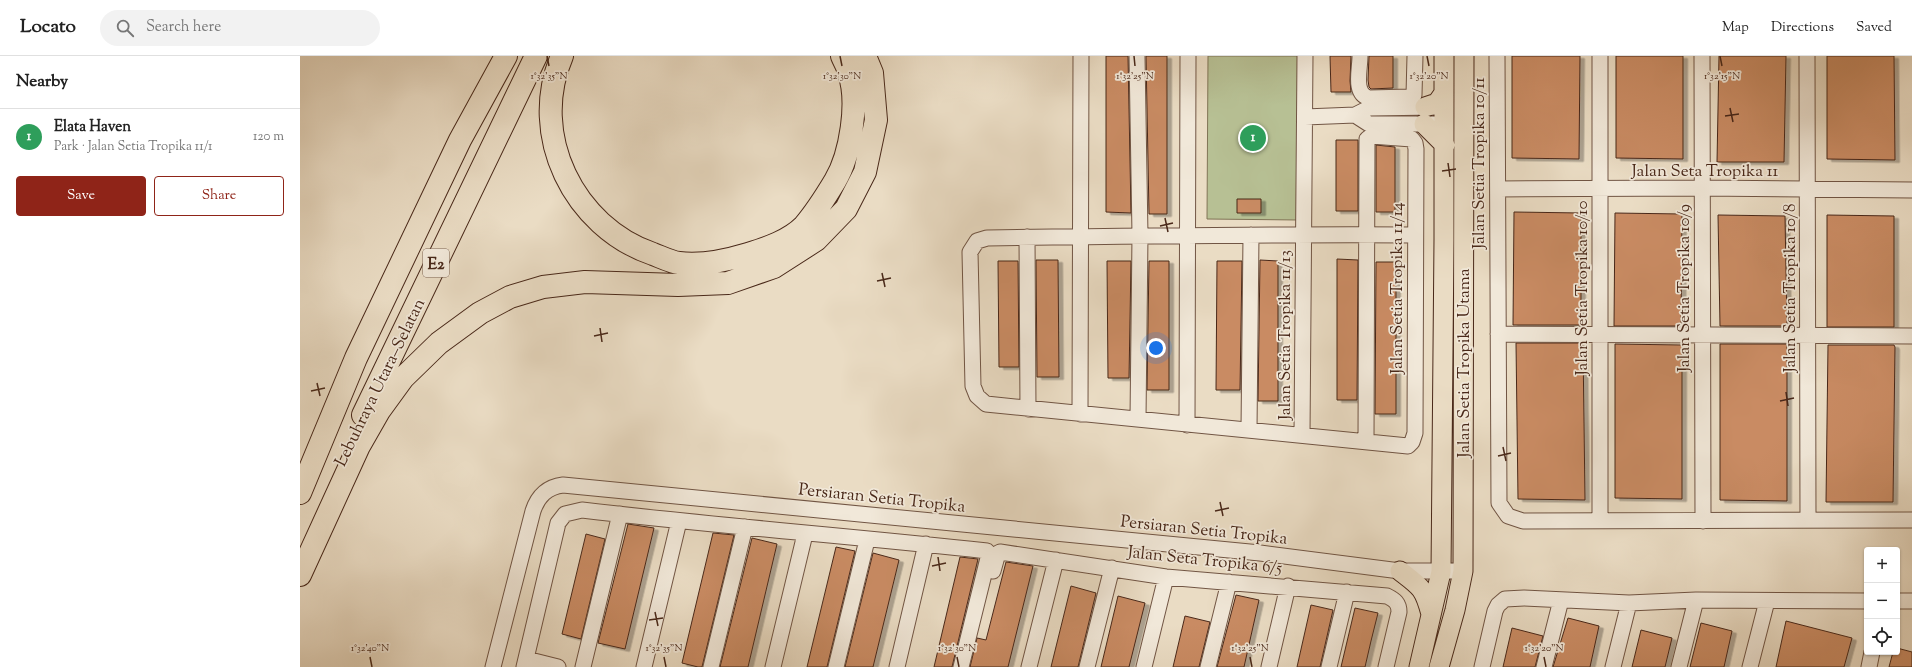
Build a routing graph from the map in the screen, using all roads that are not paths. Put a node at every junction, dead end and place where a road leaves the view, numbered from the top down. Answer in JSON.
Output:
{"nodes":[{"id":1,"x":490,"y":56,"type":"edge"},
{"id":2,"x":506,"y":56,"type":"edge"},
{"id":3,"x":536,"y":56,"type":"edge"},
{"id":4,"x":562,"y":56,"type":"edge"},
{"id":5,"x":842,"y":56,"type":"edge"},
{"id":6,"x":865,"y":56,"type":"edge"},
{"id":7,"x":1081,"y":56,"type":"edge"},
{"id":8,"x":1137,"y":56,"type":"edge"},
{"id":9,"x":1188,"y":56,"type":"edge"},
{"id":10,"x":1305,"y":56,"type":"edge"},
{"id":11,"x":1360,"y":56,"type":"edge"},
{"id":12,"x":1415,"y":56,"type":"edge"},
{"id":13,"x":1444,"y":56,"type":"edge"},
{"id":14,"x":1464,"y":56,"type":"edge"},
{"id":15,"x":1497,"y":56,"type":"edge"},
{"id":16,"x":1600,"y":56,"type":"edge"},
{"id":17,"x":1702,"y":56,"type":"edge"},
{"id":18,"x":1807,"y":56,"type":"edge"},
{"id":19,"x":1394,"y":108,"type":"junction"},
{"id":20,"x":1421,"y":108,"type":"junction"},
{"id":21,"x":1444,"y":108,"type":"junction"},
{"id":22,"x":1464,"y":115,"type":"junction"},
{"id":23,"x":1355,"y":116,"type":"junction"},
{"id":24,"x":1305,"y":117,"type":"junction"},
{"id":25,"x":1394,"y":124,"type":"junction"},
{"id":26,"x":460,"y":140,"type":"junction"},
{"id":27,"x":1444,"y":146,"type":"junction"},
{"id":28,"x":1600,"y":188,"type":"junction"},
{"id":29,"x":1702,"y":188,"type":"junction"},
{"id":30,"x":1498,"y":189,"type":"junction"},
{"id":31,"x":1807,"y":190,"type":"junction"},
{"id":32,"x":1912,"y":190,"type":"edge"},
{"id":33,"x":1304,"y":234,"type":"junction"},
{"id":34,"x":1140,"y":235,"type":"junction"},
{"id":35,"x":1251,"y":235,"type":"junction"},
{"id":36,"x":1367,"y":235,"type":"junction"},
{"id":37,"x":1415,"y":235,"type":"junction"},
{"id":38,"x":1082,"y":236,"type":"junction"},
{"id":39,"x":1189,"y":236,"type":"junction"},
{"id":40,"x":1027,"y":237,"type":"junction"},
{"id":41,"x":1498,"y":334,"type":"junction"},
{"id":42,"x":1808,"y":335,"type":"junction"},
{"id":43,"x":1600,"y":336,"type":"junction"},
{"id":44,"x":1702,"y":336,"type":"junction"},
{"id":45,"x":1912,"y":336,"type":"edge"},
{"id":46,"x":1028,"y":409,"type":"junction"},
{"id":47,"x":1080,"y":414,"type":"junction"},
{"id":48,"x":1138,"y":419,"type":"junction"},
{"id":49,"x":1187,"y":425,"type":"junction"},
{"id":50,"x":1249,"y":430,"type":"junction"},
{"id":51,"x":1302,"y":436,"type":"junction"},
{"id":52,"x":1366,"y":442,"type":"junction"},
{"id":53,"x":300,"y":493,"type":"edge"},
{"id":54,"x":620,"y":514,"type":"junction"},
{"id":55,"x":1808,"y":520,"type":"junction"},
{"id":56,"x":1912,"y":520,"type":"edge"},
{"id":57,"x":678,"y":521,"type":"junction"},
{"id":58,"x":1600,"y":521,"type":"junction"},
{"id":59,"x":1703,"y":521,"type":"junction"},
{"id":60,"x":745,"y":527,"type":"junction"},
{"id":61,"x":805,"y":534,"type":"junction"},
{"id":62,"x":867,"y":540,"type":"junction"},
{"id":63,"x":926,"y":544,"type":"junction"},
{"id":64,"x":990,"y":552,"type":"junction"},
{"id":65,"x":300,"y":559,"type":"edge"},
{"id":66,"x":1056,"y":560,"type":"junction"},
{"id":67,"x":1112,"y":568,"type":"junction"},
{"id":68,"x":1400,"y":571,"type":"junction"},
{"id":69,"x":1463,"y":571,"type":"junction"},
{"id":70,"x":1440,"y":572,"type":"junction"},
{"id":71,"x":300,"y":575,"type":"edge"},
{"id":72,"x":1166,"y":577,"type":"junction"},
{"id":73,"x":1229,"y":582,"type":"junction"},
{"id":74,"x":1288,"y":586,"type":"junction"},
{"id":75,"x":1346,"y":592,"type":"junction"},
{"id":76,"x":1561,"y":600,"type":"junction"},
{"id":77,"x":1696,"y":600,"type":"junction"},
{"id":78,"x":1767,"y":601,"type":"junction"},
{"id":79,"x":1864,"y":601,"type":"edge"},
{"id":80,"x":1900,"y":601,"type":"edge"},
{"id":81,"x":1912,"y":601,"type":"edge"},
{"id":82,"x":1629,"y":603,"type":"junction"},
{"id":83,"x":1431,"y":614,"type":"junction"},
{"id":84,"x":1871,"y":655,"type":"edge"},
{"id":85,"x":525,"y":663,"type":"edge"},
{"id":86,"x":493,"y":667,"type":"edge"},
{"id":87,"x":558,"y":667,"type":"edge"},
{"id":88,"x":583,"y":667,"type":"edge"},
{"id":89,"x":644,"y":667,"type":"edge"},
{"id":90,"x":711,"y":667,"type":"edge"},
{"id":91,"x":773,"y":667,"type":"edge"},
{"id":92,"x":836,"y":667,"type":"edge"},
{"id":93,"x":897,"y":667,"type":"edge"},
{"id":94,"x":961,"y":667,"type":"edge"},
{"id":95,"x":970,"y":667,"type":"edge"},
{"id":96,"x":1029,"y":667,"type":"edge"},
{"id":97,"x":1087,"y":667,"type":"edge"},
{"id":98,"x":1144,"y":667,"type":"edge"},
{"id":99,"x":1208,"y":667,"type":"edge"},
{"id":100,"x":1269,"y":667,"type":"edge"},
{"id":101,"x":1329,"y":667,"type":"edge"},
{"id":102,"x":1386,"y":667,"type":"edge"},
{"id":103,"x":1419,"y":667,"type":"edge"},
{"id":104,"x":1439,"y":667,"type":"edge"},
{"id":105,"x":1482,"y":667,"type":"edge"},
{"id":106,"x":1544,"y":667,"type":"edge"},
{"id":107,"x":1613,"y":667,"type":"edge"},
{"id":108,"x":1679,"y":667,"type":"edge"},
{"id":109,"x":1750,"y":667,"type":"edge"},
{"id":110,"x":1869,"y":667,"type":"edge"}],
"edges":[{"from":1,"to":26,"type":"highway"},
{"from":2,"to":26,"type":"highway","name":"Lebuhraya Utara–Selatan","number":"E2"},
{"from":3,"to":65,"type":"highway","name":"Lebuhraya Utara–Selatan","number":"E2"},
{"from":4,"to":5,"type":"highway"},
{"from":6,"to":71,"type":"highway"},
{"from":7,"to":38,"type":"street"},
{"from":8,"to":34,"type":"street"},
{"from":9,"to":39,"type":"street"},
{"from":10,"to":24,"type":"street","name":"Jalan Setia Tropika 11/13"},
{"from":11,"to":20,"type":"street"},
{"from":12,"to":20,"type":"street"},
{"from":13,"to":21,"type":"main road","name":"Jalan Setia Tropika Utama"},
{"from":14,"to":22,"type":"main road","name":"Jalan Setia Tropika Utama"},
{"from":15,"to":30,"type":"street","name":"Jalan Setia Tropika 10/11"},
{"from":16,"to":28,"type":"street","name":"Jalan Setia Tropika 10/10"},
{"from":17,"to":29,"type":"street","name":"Jalan Setia Tropika 10/9"},
{"from":18,"to":31,"type":"street","name":"Jalan Setia Tropika 10/8"},
{"from":19,"to":20,"type":"street"},
{"from":19,"to":23,"type":"street"},
{"from":19,"to":25,"type":"street"},
{"from":20,"to":21,"type":"street"},
{"from":20,"to":21,"type":"main road"},
{"from":20,"to":25,"type":"street"},
{"from":20,"to":27,"type":"main road"},
{"from":21,"to":22,"type":"street"},
{"from":21,"to":27,"type":"main road","name":"Jalan Setia Tropika Utama"},
{"from":22,"to":69,"type":"main road","name":"Jalan Setia Tropika Utama"},
{"from":23,"to":24,"type":"street"},
{"from":23,"to":25,"type":"street"},
{"from":24,"to":33,"type":"street","name":"Jalan Setia Tropika 11/13"},
{"from":26,"to":53,"type":"highway","name":"Lebuhraya Utara–Selatan","number":"E2"},
{"from":27,"to":70,"type":"main road","name":"Jalan Setia Tropika Utama"},
{"from":28,"to":29,"type":"street","name":"Jalan Seta Tropika 11"},
{"from":28,"to":30,"type":"street","name":"Jalan Seta Tropika 11"},
{"from":28,"to":43,"type":"street","name":"Jalan Setia Tropika 10/10"},
{"from":29,"to":31,"type":"street","name":"Jalan Seta Tropika 11"},
{"from":29,"to":44,"type":"street","name":"Jalan Setia Tropika 10/9"},
{"from":30,"to":41,"type":"street","name":"Jalan Setia Tropika 10/11"},
{"from":31,"to":32,"type":"street","name":"Jalan Seta Tropika 11"},
{"from":31,"to":42,"type":"street","name":"Jalan Setia Tropika 10/8"},
{"from":33,"to":35,"type":"street"},
{"from":33,"to":36,"type":"street"},
{"from":33,"to":51,"type":"street","name":"Jalan Setia Tropika 11/13"},
{"from":34,"to":38,"type":"street"},
{"from":34,"to":39,"type":"street"},
{"from":34,"to":48,"type":"street"},
{"from":35,"to":39,"type":"street"},
{"from":35,"to":50,"type":"street"},
{"from":36,"to":37,"type":"street"},
{"from":36,"to":37,"type":"street","name":"Jalan Setia Tropika 11/14"},
{"from":36,"to":52,"type":"street"},
{"from":37,"to":52,"type":"street","name":"Jalan Setia Tropika 11/14"},
{"from":38,"to":40,"type":"street"},
{"from":38,"to":47,"type":"street"},
{"from":39,"to":49,"type":"street"},
{"from":40,"to":46,"type":"street"},
{"from":40,"to":46,"type":"street"},
{"from":41,"to":43,"type":"street"},
{"from":41,"to":58,"type":"street","name":"Jalan Setia Tropika 10/11"},
{"from":42,"to":44,"type":"street"},
{"from":42,"to":45,"type":"street"},
{"from":42,"to":55,"type":"street","name":"Jalan Setia Tropika 10/8"},
{"from":43,"to":44,"type":"street"},
{"from":43,"to":58,"type":"street","name":"Jalan Setia Tropika 10/10"},
{"from":44,"to":59,"type":"street","name":"Jalan Setia Tropika 10/9"},
{"from":46,"to":47,"type":"street"},
{"from":47,"to":48,"type":"street"},
{"from":48,"to":49,"type":"street"},
{"from":49,"to":50,"type":"street"},
{"from":50,"to":51,"type":"street"},
{"from":51,"to":52,"type":"street"},
{"from":54,"to":57,"type":"street","name":"Jalan Seta Tropika 6/5"},
{"from":54,"to":85,"type":"street","name":"Jalan Seta Tropika 6/5"},
{"from":54,"to":88,"type":"street"},
{"from":55,"to":56,"type":"street"},
{"from":55,"to":59,"type":"street"},
{"from":57,"to":60,"type":"street","name":"Jalan Seta Tropika 6/5"},
{"from":57,"to":89,"type":"street"},
{"from":58,"to":59,"type":"street"},
{"from":60,"to":61,"type":"street","name":"Jalan Seta Tropika 6/5"},
{"from":60,"to":90,"type":"street"},
{"from":61,"to":62,"type":"street","name":"Jalan Seta Tropika 6/5"},
{"from":61,"to":91,"type":"street"},
{"from":62,"to":63,"type":"street","name":"Jalan Seta Tropika 6/5"},
{"from":62,"to":92,"type":"street"},
{"from":63,"to":64,"type":"street","name":"Jalan Seta Tropika 6/5"},
{"from":63,"to":93,"type":"street"},
{"from":64,"to":66,"type":"street","name":"Jalan Seta Tropika 6/5"},
{"from":64,"to":94,"type":"street"},
{"from":64,"to":95,"type":"street"},
{"from":66,"to":67,"type":"street","name":"Jalan Seta Tropika 6/5"},
{"from":66,"to":96,"type":"street"},
{"from":67,"to":72,"type":"street","name":"Jalan Seta Tropika 6/5"},
{"from":67,"to":97,"type":"street"},
{"from":68,"to":70,"type":"street","name":"Persiaran Setia Tropika"},
{"from":68,"to":83,"type":"main road"},
{"from":68,"to":86,"type":"street","name":"Persiaran Setia Tropika"},
{"from":69,"to":70,"type":"street","name":"Persiaran Setia Tropika"},
{"from":69,"to":104,"type":"main road","name":"Jalan Setia Tropika Utama"},
{"from":70,"to":83,"type":"main road","name":"Jalan Setia Tropika Utama"},
{"from":72,"to":73,"type":"street","name":"Jalan Seta Tropika 6/5"},
{"from":72,"to":98,"type":"street"},
{"from":73,"to":74,"type":"street","name":"Jalan Seta Tropika 6/5"},
{"from":73,"to":99,"type":"street"},
{"from":74,"to":75,"type":"street","name":"Jalan Seta Tropika 6/5"},
{"from":74,"to":100,"type":"street"},
{"from":75,"to":101,"type":"street"},
{"from":75,"to":102,"type":"street","name":"Jalan Seta Tropika 6/5"},
{"from":76,"to":82,"type":"street"},
{"from":76,"to":105,"type":"street"},
{"from":76,"to":106,"type":"street"},
{"from":77,"to":78,"type":"street"},
{"from":77,"to":82,"type":"street"},
{"from":77,"to":108,"type":"street"},
{"from":78,"to":79,"type":"street"},
{"from":78,"to":109,"type":"street"},
{"from":80,"to":81,"type":"street"},
{"from":82,"to":107,"type":"street"},
{"from":83,"to":103,"type":"main road","name":"Jalan Setia Tropika Utama"},
{"from":84,"to":110,"type":"street"},
{"from":85,"to":87,"type":"street"}]}
